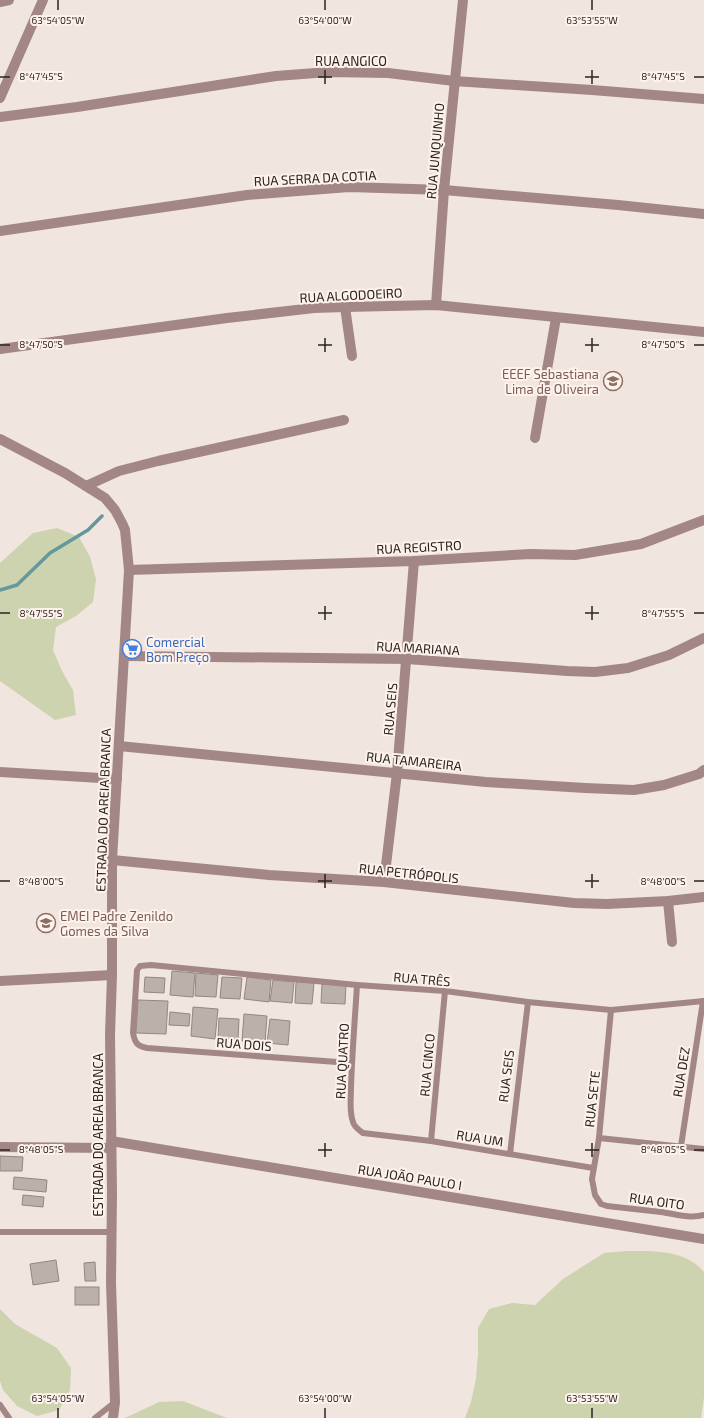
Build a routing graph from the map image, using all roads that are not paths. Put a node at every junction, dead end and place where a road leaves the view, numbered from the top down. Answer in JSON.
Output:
{"nodes":[{"id":1,"x":9,"y":0,"type":"edge"},
{"id":2,"x":43,"y":0,"type":"edge"},
{"id":3,"x":463,"y":0,"type":"edge"},
{"id":4,"x":0,"y":2,"type":"edge"},
{"id":5,"x":454,"y":81,"type":"junction"},
{"id":6,"x":0,"y":98,"type":"edge"},
{"id":7,"x":704,"y":99,"type":"edge"},
{"id":8,"x":0,"y":117,"type":"edge"},
{"id":9,"x":444,"y":190,"type":"junction"},
{"id":10,"x":704,"y":214,"type":"edge"},
{"id":11,"x":0,"y":231,"type":"edge"},
{"id":12,"x":436,"y":305,"type":"junction"},
{"id":13,"x":345,"y":306,"type":"junction"},
{"id":14,"x":556,"y":318,"type":"junction"},
{"id":15,"x":704,"y":332,"type":"edge"},
{"id":16,"x":0,"y":349,"type":"edge"},
{"id":17,"x":352,"y":356,"type":"dead end"},
{"id":18,"x":344,"y":420,"type":"dead end"},
{"id":19,"x":535,"y":438,"type":"dead end"},
{"id":20,"x":0,"y":440,"type":"edge"},
{"id":21,"x":86,"y":486,"type":"junction"},
{"id":22,"x":704,"y":520,"type":"edge"},
{"id":23,"x":414,"y":561,"type":"junction"},
{"id":24,"x":129,"y":570,"type":"junction"},
{"id":25,"x":704,"y":638,"type":"edge"},
{"id":26,"x":124,"y":656,"type":"junction"},
{"id":27,"x":407,"y":659,"type":"junction"},
{"id":28,"x":119,"y":746,"type":"junction"},
{"id":29,"x":704,"y":770,"type":"edge"},
{"id":30,"x":0,"y":772,"type":"edge"},
{"id":31,"x":397,"y":773,"type":"junction"},
{"id":32,"x":117,"y":779,"type":"junction"},
{"id":33,"x":112,"y":860,"type":"junction"},
{"id":34,"x":384,"y":882,"type":"junction"},
{"id":35,"x":704,"y":897,"type":"edge"},
{"id":36,"x":668,"y":901,"type":"junction"},
{"id":37,"x":672,"y":942,"type":"dead end"},
{"id":38,"x":112,"y":975,"type":"junction"},
{"id":39,"x":0,"y":981,"type":"edge"},
{"id":40,"x":357,"y":985,"type":"junction"},
{"id":41,"x":445,"y":991,"type":"junction"},
{"id":42,"x":704,"y":1001,"type":"edge"},
{"id":43,"x":528,"y":1002,"type":"junction"},
{"id":44,"x":611,"y":1010,"type":"junction"},
{"id":45,"x":136,"y":1044,"type":"joint"},
{"id":46,"x":351,"y":1063,"type":"junction"},
{"id":47,"x":363,"y":1133,"type":"joint"},
{"id":48,"x":599,"y":1138,"type":"junction"},
{"id":49,"x":431,"y":1141,"type":"junction"},
{"id":50,"x":111,"y":1144,"type":"junction"},
{"id":51,"x":680,"y":1146,"type":"junction"},
{"id":52,"x":0,"y":1147,"type":"edge"},
{"id":53,"x":704,"y":1149,"type":"edge"},
{"id":54,"x":510,"y":1154,"type":"junction"},
{"id":55,"x":593,"y":1168,"type":"junction"},
{"id":56,"x":607,"y":1206,"type":"joint"},
{"id":57,"x":704,"y":1215,"type":"edge"},
{"id":58,"x":0,"y":1232,"type":"edge"},
{"id":59,"x":111,"y":1232,"type":"junction"},
{"id":60,"x":704,"y":1239,"type":"edge"},
{"id":61,"x":115,"y":1402,"type":"junction"},
{"id":62,"x":0,"y":1405,"type":"edge"},
{"id":63,"x":9,"y":1418,"type":"edge"},
{"id":64,"x":95,"y":1418,"type":"edge"},
{"id":65,"x":113,"y":1418,"type":"edge"}],
"edges":[{"from":1,"to":4,"type":"street"},
{"from":2,"to":6,"type":"street"},
{"from":3,"to":5,"type":"street","name":"RUA JUNQUINHO"},
{"from":5,"to":7,"type":"street","name":"RUA ANGICO"},
{"from":5,"to":8,"type":"street","name":"RUA ANGICO"},
{"from":5,"to":9,"type":"street","name":"RUA JUNQUINHO"},
{"from":9,"to":10,"type":"street","name":"RUA SERRA DA COTIA"},
{"from":9,"to":11,"type":"street","name":"RUA SERRA DA COTIA"},
{"from":9,"to":12,"type":"street","name":"RUA JUNQUINHO"},
{"from":12,"to":13,"type":"street","name":"RUA ALGODOEIRO"},
{"from":12,"to":14,"type":"street","name":"RUA ALGODOEIRO"},
{"from":13,"to":16,"type":"street","name":"RUA ALGODOEIRO"},
{"from":13,"to":17,"type":"street"},
{"from":14,"to":15,"type":"street","name":"RUA ALGODOEIRO"},
{"from":14,"to":19,"type":"street"},
{"from":18,"to":21,"type":"street"},
{"from":20,"to":21,"type":"street","name":"ESTRADA DO AREIA BRANCA"},
{"from":21,"to":24,"type":"street","name":"ESTRADA DO AREIA BRANCA"},
{"from":22,"to":23,"type":"street","name":"RUA REGISTRO"},
{"from":23,"to":24,"type":"street","name":"RUA REGISTRO"},
{"from":23,"to":27,"type":"street","name":"RUA SEIS"},
{"from":24,"to":26,"type":"street","name":"ESTRADA DO AREIA BRANCA"},
{"from":25,"to":27,"type":"street","name":"RUA MARIANA"},
{"from":26,"to":27,"type":"street","name":"RUA MARIANA"},
{"from":26,"to":28,"type":"street","name":"ESTRADA DO AREIA BRANCA"},
{"from":27,"to":31,"type":"street","name":"RUA SEIS"},
{"from":28,"to":31,"type":"street","name":"RUA TAMAREIRA"},
{"from":28,"to":32,"type":"street","name":"ESTRADA DO AREIA BRANCA"},
{"from":29,"to":31,"type":"street","name":"RUA TAMAREIRA"},
{"from":30,"to":32,"type":"street"},
{"from":31,"to":34,"type":"street","name":"RUA SEIS"},
{"from":32,"to":33,"type":"street","name":"ESTRADA DO AREIA BRANCA"},
{"from":33,"to":34,"type":"street","name":"RUA PETRÓPOLIS"},
{"from":33,"to":38,"type":"street","name":"ESTRADA DO AREIA BRANCA"},
{"from":34,"to":36,"type":"street","name":"RUA PETRÓPOLIS"},
{"from":35,"to":36,"type":"street","name":"RUA PETRÓPOLIS"},
{"from":36,"to":37,"type":"street"},
{"from":38,"to":39,"type":"street"},
{"from":38,"to":50,"type":"street","name":"ESTRADA DO AREIA BRANCA"},
{"from":40,"to":41,"type":"lane","name":"RUA TRÊS"},
{"from":40,"to":45,"type":"lane","name":"RUA TRÊS"},
{"from":40,"to":46,"type":"lane","name":"RUA QUATRO"},
{"from":41,"to":43,"type":"lane","name":"RUA TRÊS"},
{"from":41,"to":49,"type":"lane","name":"RUA CINCO"},
{"from":42,"to":44,"type":"lane","name":"RUA TRÊS"},
{"from":42,"to":51,"type":"lane","name":"RUA DEZ"},
{"from":43,"to":44,"type":"lane","name":"RUA TRÊS"},
{"from":43,"to":54,"type":"lane","name":"RUA SEIS"},
{"from":44,"to":48,"type":"lane","name":"RUA SETE"},
{"from":45,"to":46,"type":"lane","name":"RUA DOIS"},
{"from":46,"to":47,"type":"lane","name":"RUA QUATRO"},
{"from":47,"to":49,"type":"lane","name":"RUA UM"},
{"from":48,"to":51,"type":"lane"},
{"from":48,"to":55,"type":"lane","name":"RUA SETE"},
{"from":49,"to":54,"type":"lane","name":"RUA UM"},
{"from":50,"to":52,"type":"street","name":"RUA JOÃO PAULO I"},
{"from":50,"to":59,"type":"street","name":"ESTRADA DO AREIA BRANCA"},
{"from":50,"to":60,"type":"street","name":"RUA JOÃO PAULO I"},
{"from":51,"to":53,"type":"lane"},
{"from":54,"to":55,"type":"lane","name":"RUA UM"},
{"from":55,"to":56,"type":"lane","name":"RUA SETE"},
{"from":56,"to":57,"type":"lane","name":"RUA OITO"},
{"from":58,"to":59,"type":"lane"},
{"from":59,"to":61,"type":"street","name":"ESTRADA DO AREIA BRANCA"},
{"from":61,"to":64,"type":"lane"},
{"from":61,"to":65,"type":"street","name":"ESTRADA DO AREIA BRANCA"},
{"from":62,"to":63,"type":"lane"}]}
